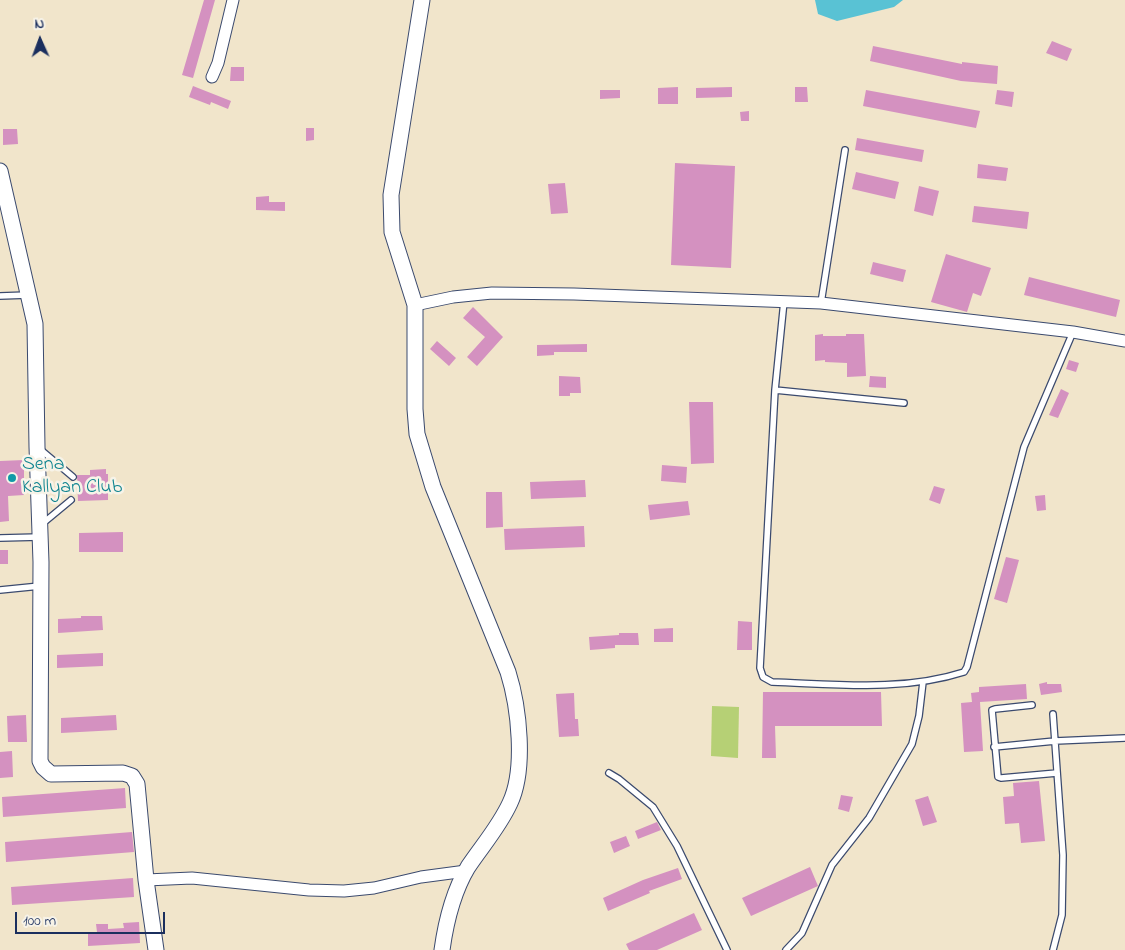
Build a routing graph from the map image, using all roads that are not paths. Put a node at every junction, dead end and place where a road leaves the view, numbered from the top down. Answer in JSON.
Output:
{"nodes":[{"id":1,"x":233,"y":0,"type":"edge"},
{"id":2,"x":422,"y":0,"type":"edge"},
{"id":3,"x":212,"y":77,"type":"dead end"},
{"id":4,"x":844,"y":150,"type":"dead end"},
{"id":5,"x":0,"y":171,"type":"edge"},
{"id":6,"x":4,"y":200,"type":"edge"},
{"id":7,"x":29,"y":295,"type":"junction"},
{"id":8,"x":0,"y":296,"type":"edge"},
{"id":9,"x":784,"y":301,"type":"junction"},
{"id":10,"x":821,"y":303,"type":"junction"},
{"id":11,"x":415,"y":305,"type":"junction"},
{"id":12,"x":1073,"y":332,"type":"junction"},
{"id":13,"x":1125,"y":341,"type":"edge"},
{"id":14,"x":775,"y":390,"type":"junction"},
{"id":15,"x":904,"y":403,"type":"dead end"},
{"id":16,"x":37,"y":448,"type":"junction"},
{"id":17,"x":72,"y":477,"type":"dead end"},
{"id":18,"x":71,"y":500,"type":"dead end"},
{"id":19,"x":40,"y":531,"type":"junction"},
{"id":20,"x":0,"y":538,"type":"edge"},
{"id":21,"x":41,"y":586,"type":"junction"},
{"id":22,"x":0,"y":590,"type":"edge"},
{"id":23,"x":923,"y":682,"type":"junction"},
{"id":24,"x":1032,"y":705,"type":"dead end"},
{"id":25,"x":1053,"y":714,"type":"dead end"},
{"id":26,"x":1125,"y":738,"type":"edge"},
{"id":27,"x":1055,"y":741,"type":"junction"},
{"id":28,"x":994,"y":747,"type":"junction"},
{"id":29,"x":609,"y":773,"type":"dead end"},
{"id":30,"x":1057,"y":774,"type":"junction"},
{"id":31,"x":466,"y":870,"type":"junction"},
{"id":32,"x":146,"y":880,"type":"junction"},
{"id":33,"x":156,"y":950,"type":"edge"},
{"id":34,"x":442,"y":950,"type":"edge"},
{"id":35,"x":727,"y":950,"type":"edge"},
{"id":36,"x":786,"y":950,"type":"edge"},
{"id":37,"x":1053,"y":950,"type":"edge"}],
"edges":[{"from":1,"to":3,"type":"street"},
{"from":2,"to":11,"type":"main road"},
{"from":4,"to":10,"type":"lane"},
{"from":5,"to":6,"type":"main road"},
{"from":6,"to":7,"type":"main road"},
{"from":7,"to":8,"type":"lane"},
{"from":7,"to":16,"type":"main road"},
{"from":9,"to":10,"type":"street"},
{"from":9,"to":11,"type":"street"},
{"from":9,"to":14,"type":"lane"},
{"from":10,"to":12,"type":"street"},
{"from":11,"to":31,"type":"main road"},
{"from":12,"to":13,"type":"street"},
{"from":12,"to":23,"type":"lane"},
{"from":14,"to":15,"type":"lane"},
{"from":14,"to":23,"type":"lane"},
{"from":16,"to":17,"type":"lane"},
{"from":16,"to":19,"type":"main road"},
{"from":18,"to":19,"type":"lane"},
{"from":19,"to":20,"type":"lane"},
{"from":19,"to":21,"type":"main road"},
{"from":21,"to":22,"type":"lane"},
{"from":21,"to":32,"type":"main road"},
{"from":23,"to":36,"type":"lane"},
{"from":24,"to":28,"type":"lane"},
{"from":25,"to":27,"type":"lane"},
{"from":26,"to":27,"type":"lane"},
{"from":27,"to":28,"type":"lane"},
{"from":27,"to":30,"type":"lane"},
{"from":28,"to":30,"type":"lane"},
{"from":29,"to":35,"type":"lane"},
{"from":30,"to":37,"type":"lane"},
{"from":31,"to":32,"type":"street"},
{"from":31,"to":34,"type":"main road"},
{"from":32,"to":33,"type":"main road"}]}
